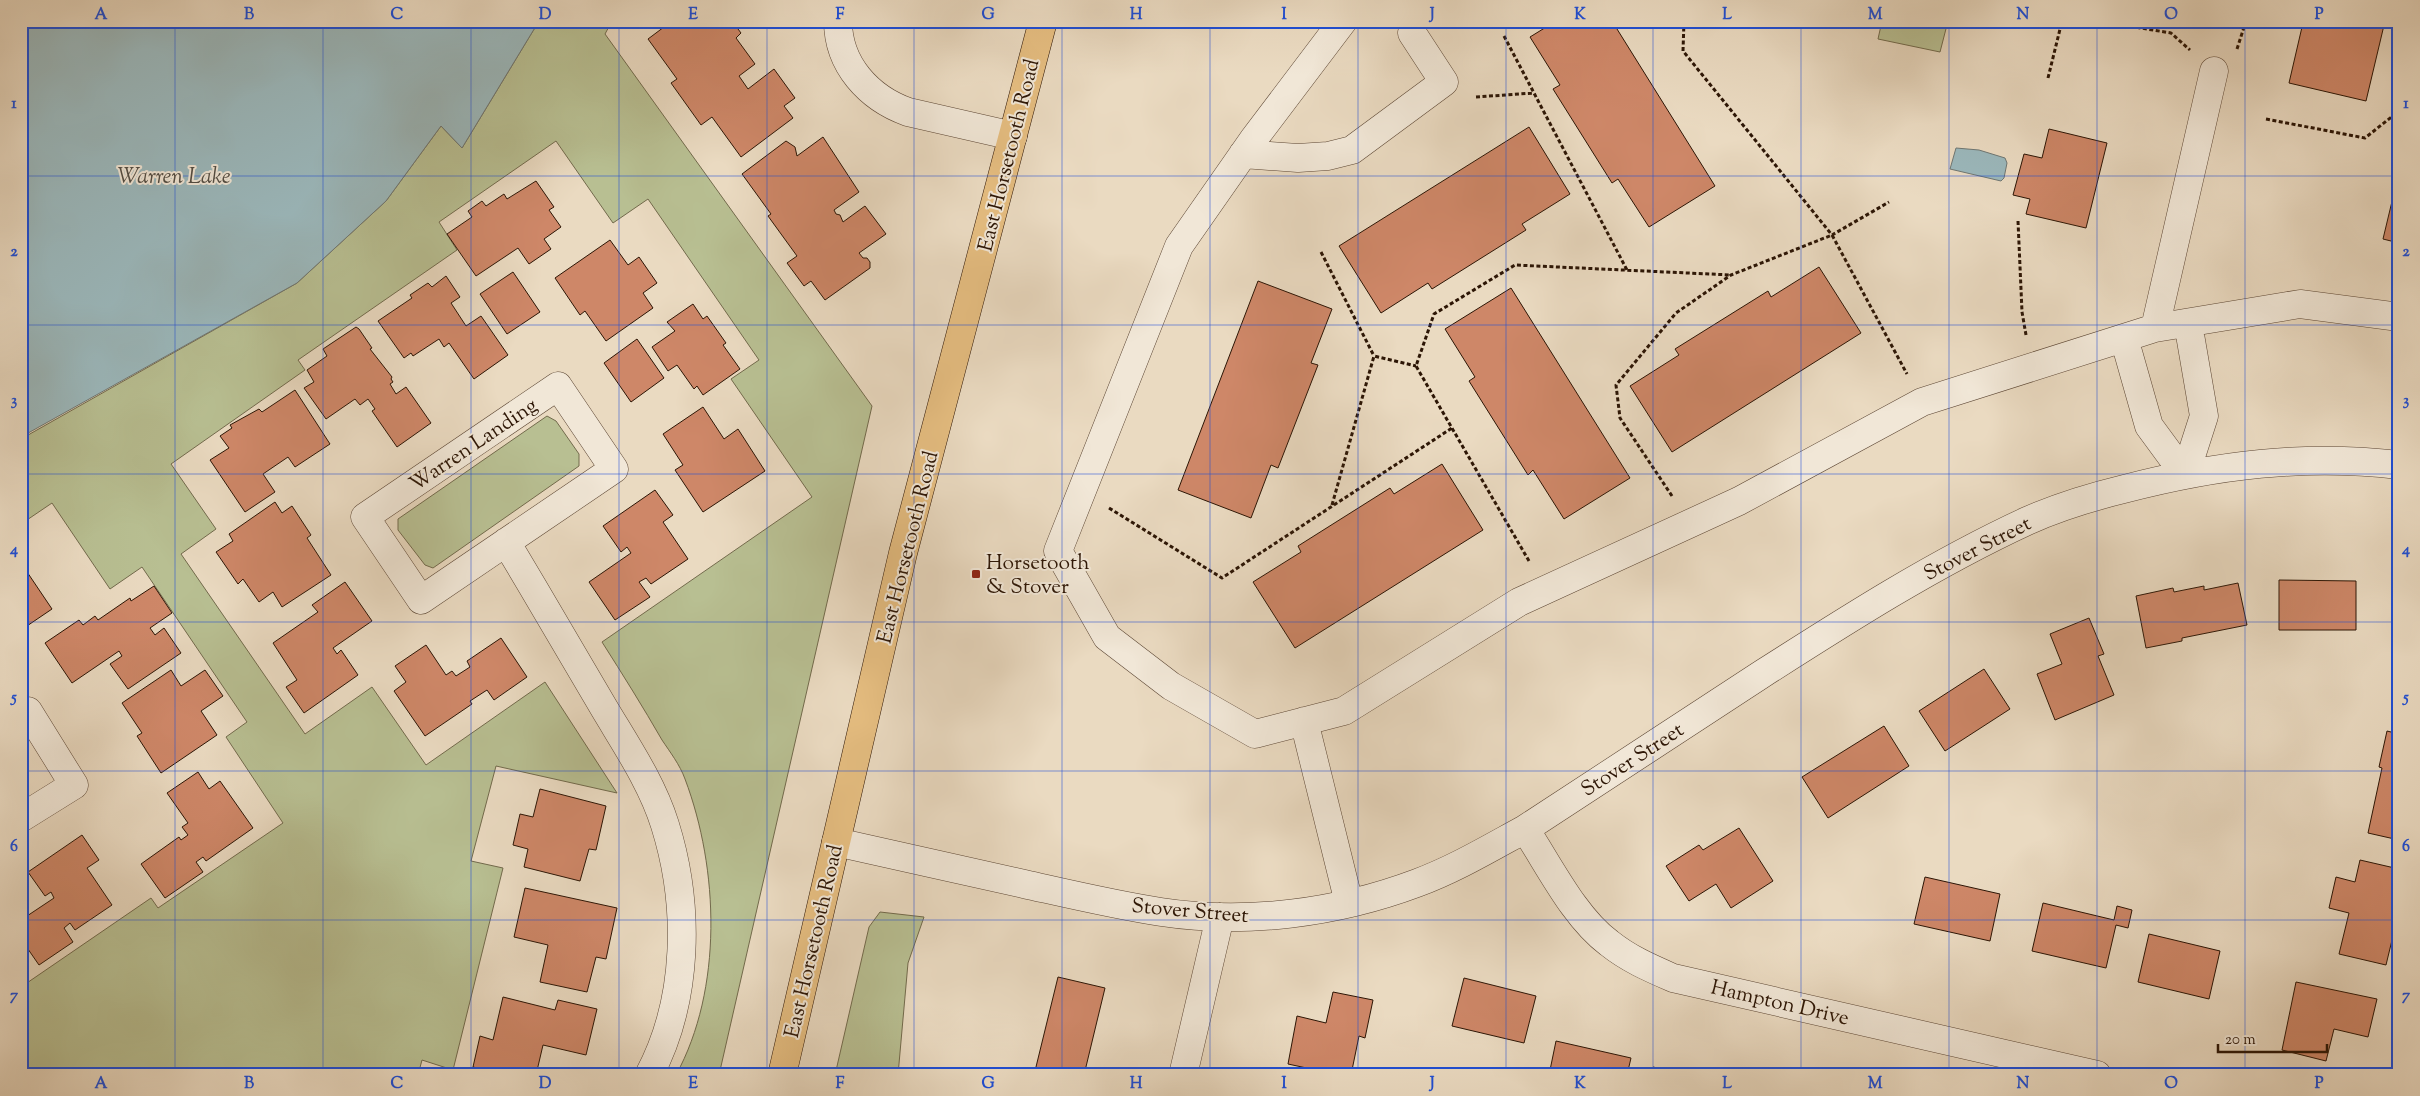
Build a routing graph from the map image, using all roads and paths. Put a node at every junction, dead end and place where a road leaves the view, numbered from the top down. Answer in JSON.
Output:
{"nodes":[{"id":1,"x":838,"y":21,"type":"edge"},
{"id":2,"x":1043,"y":21,"type":"edge"},
{"id":3,"x":1343,"y":21,"type":"edge"},
{"id":4,"x":1684,"y":21,"type":"edge"},
{"id":5,"x":2062,"y":21,"type":"edge"},
{"id":6,"x":2098,"y":21,"type":"edge"},
{"id":7,"x":2246,"y":21,"type":"edge"},
{"id":8,"x":1414,"y":25,"type":"edge"},
{"id":9,"x":1504,"y":36,"type":"dead end"},
{"id":10,"x":2214,"y":71,"type":"junction"},
{"id":11,"x":2048,"y":78,"type":"dead end"},
{"id":12,"x":1534,"y":93,"type":"junction"},
{"id":13,"x":1476,"y":98,"type":"dead end"},
{"id":14,"x":2399,"y":112,"type":"edge"},
{"id":15,"x":2266,"y":119,"type":"dead end"},
{"id":16,"x":1013,"y":136,"type":"junction"},
{"id":17,"x":1243,"y":154,"type":"junction"},
{"id":18,"x":1889,"y":202,"type":"dead end"},
{"id":19,"x":2018,"y":221,"type":"dead end"},
{"id":20,"x":1832,"y":235,"type":"junction"},
{"id":21,"x":1321,"y":252,"type":"dead end"},
{"id":22,"x":1628,"y":271,"type":"junction"},
{"id":23,"x":1731,"y":275,"type":"junction"},
{"id":24,"x":2399,"y":317,"type":"edge"},
{"id":25,"x":2188,"y":323,"type":"junction"},
{"id":26,"x":2155,"y":328,"type":"junction"},
{"id":27,"x":2124,"y":338,"type":"junction"},
{"id":28,"x":1374,"y":356,"type":"junction"},
{"id":29,"x":1416,"y":366,"type":"junction"},
{"id":30,"x":2032,"y":368,"type":"junction"},
{"id":31,"x":1922,"y":402,"type":"junction"},
{"id":32,"x":1452,"y":428,"type":"junction"},
{"id":33,"x":2399,"y":465,"type":"edge"},
{"id":34,"x":2185,"y":475,"type":"junction"},
{"id":35,"x":1081,"y":491,"type":"junction"},
{"id":36,"x":1332,"y":506,"type":"junction"},
{"id":37,"x":1690,"y":524,"type":"junction"},
{"id":38,"x":506,"y":542,"type":"junction"},
{"id":39,"x":1545,"y":590,"type":"junction"},
{"id":40,"x":21,"y":715,"type":"edge"},
{"id":41,"x":1304,"y":721,"type":"junction"},
{"id":42,"x":21,"y":818,"type":"edge"},
{"id":43,"x":1525,"y":828,"type":"junction"},
{"id":44,"x":836,"y":842,"type":"junction"},
{"id":45,"x":1349,"y":903,"type":"junction"},
{"id":46,"x":1220,"y":917,"type":"junction"},
{"id":47,"x":649,"y":1075,"type":"edge"},
{"id":48,"x":782,"y":1075,"type":"edge"},
{"id":49,"x":1183,"y":1075,"type":"edge"},
{"id":50,"x":2097,"y":1075,"type":"edge"}],
"edges":[{"from":1,"to":16,"type":"street"},
{"from":2,"to":16,"type":"main road","name":"East Horsetooth Road"},
{"from":3,"to":17,"type":"street"},
{"from":4,"to":20,"type":"path"},
{"from":5,"to":11,"type":"path"},
{"from":6,"to":10,"type":"path"},
{"from":7,"to":10,"type":"path"},
{"from":8,"to":17,"type":"street"},
{"from":9,"to":12,"type":"path"},
{"from":10,"to":26,"type":"street"},
{"from":12,"to":13,"type":"path"},
{"from":12,"to":22,"type":"path"},
{"from":14,"to":15,"type":"path"},
{"from":16,"to":44,"type":"main road","name":"East Horsetooth Road"},
{"from":17,"to":35,"type":"street"},
{"from":18,"to":20,"type":"path"},
{"from":19,"to":30,"type":"path"},
{"from":20,"to":23,"type":"path"},
{"from":20,"to":31,"type":"path"},
{"from":21,"to":28,"type":"path"},
{"from":22,"to":23,"type":"path"},
{"from":22,"to":29,"type":"path"},
{"from":23,"to":37,"type":"path"},
{"from":24,"to":25,"type":"street"},
{"from":25,"to":26,"type":"street"},
{"from":25,"to":34,"type":"street"},
{"from":26,"to":27,"type":"street"},
{"from":27,"to":30,"type":"street"},
{"from":27,"to":34,"type":"street"},
{"from":28,"to":29,"type":"path"},
{"from":28,"to":36,"type":"path"},
{"from":29,"to":32,"type":"path"},
{"from":30,"to":31,"type":"street"},
{"from":31,"to":37,"type":"street"},
{"from":32,"to":36,"type":"path"},
{"from":32,"to":39,"type":"path"},
{"from":33,"to":34,"type":"street","name":"Stover Street"},
{"from":34,"to":43,"type":"street","name":"Stover Street"},
{"from":35,"to":36,"type":"path"},
{"from":35,"to":41,"type":"street"},
{"from":37,"to":39,"type":"street"},
{"from":38,"to":38,"type":"street","name":"Warren Landing"},
{"from":38,"to":47,"type":"street"},
{"from":39,"to":41,"type":"street"},
{"from":40,"to":42,"type":"street"},
{"from":41,"to":45,"type":"street"},
{"from":43,"to":45,"type":"street","name":"Stover Street"},
{"from":43,"to":50,"type":"street","name":"Hampton Drive"},
{"from":44,"to":46,"type":"street","name":"Stover Street"},
{"from":44,"to":48,"type":"main road","name":"East Horsetooth Road"},
{"from":45,"to":46,"type":"street","name":"Stover Street"},
{"from":46,"to":49,"type":"street"}]}
